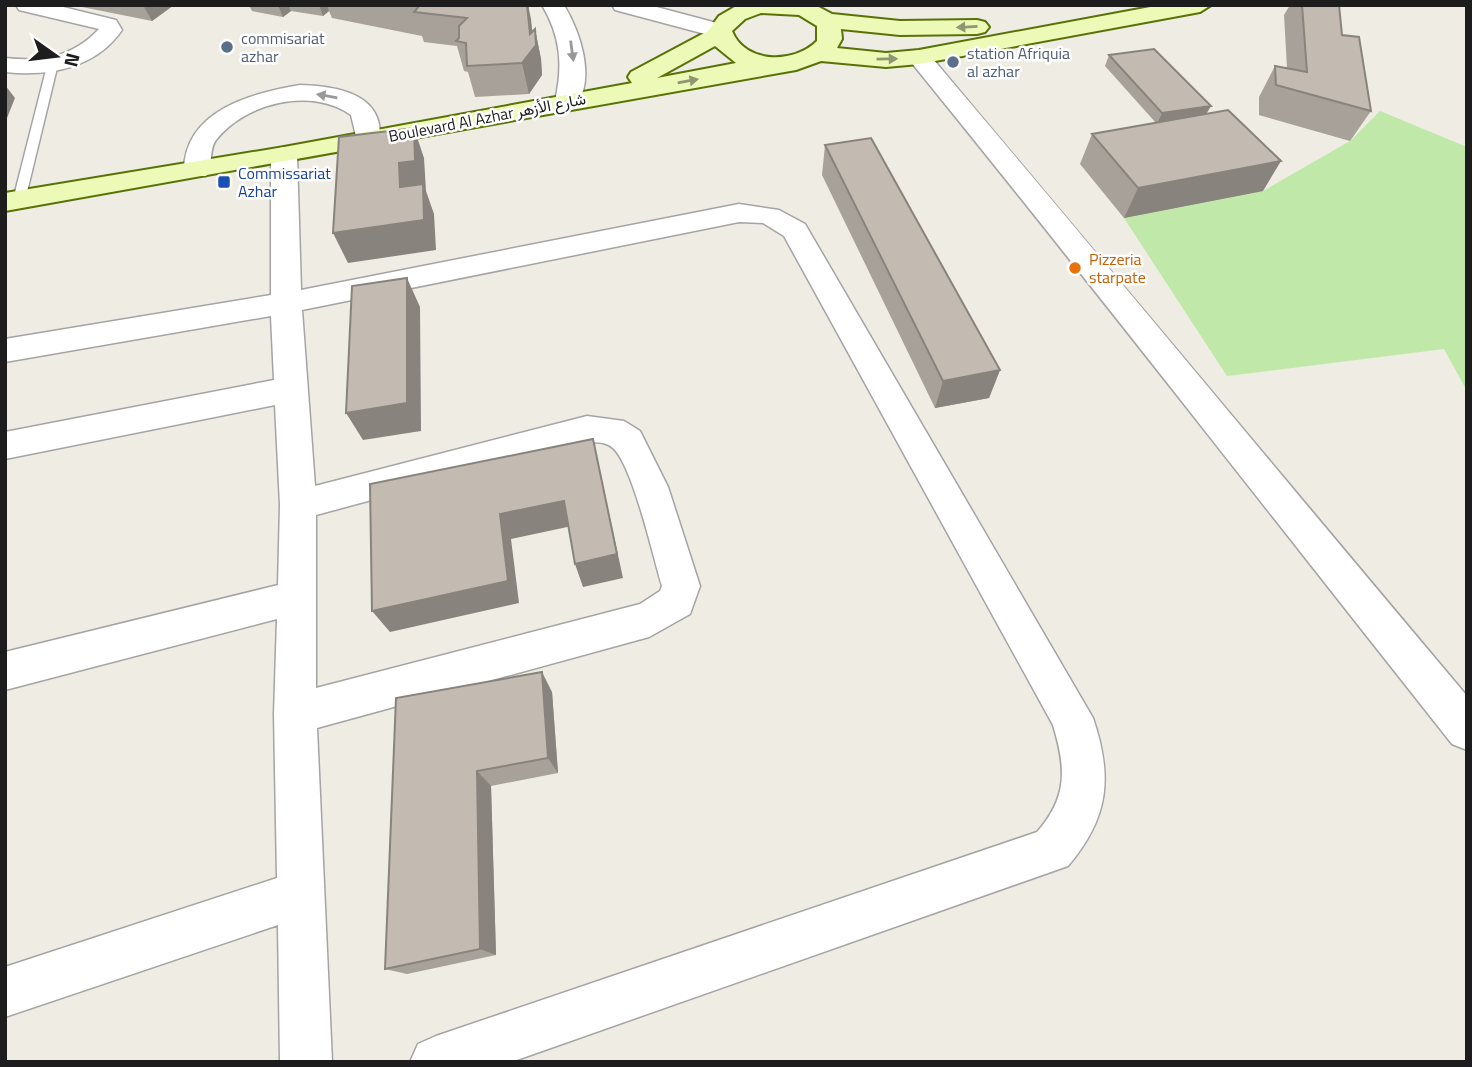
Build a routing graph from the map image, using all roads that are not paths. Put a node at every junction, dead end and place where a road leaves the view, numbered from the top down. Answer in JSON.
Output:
{"nodes":[{"id":1,"x":27,"y":5,"type":"edge"},
{"id":2,"x":552,"y":5,"type":"edge"},
{"id":3,"x":623,"y":5,"type":"edge"},
{"id":4,"x":1107,"y":5,"type":"edge"},
{"id":5,"x":1200,"y":5,"type":"edge"},
{"id":6,"x":754,"y":6,"type":"edge"},
{"id":7,"x":822,"y":14,"type":"edge"},
{"id":8,"x":720,"y":32,"type":"junction"},
{"id":9,"x":819,"y":54,"type":"junction"},
{"id":10,"x":919,"y":57,"type":"junction"},
{"id":11,"x":772,"y":64,"type":"junction"},
{"id":12,"x":5,"y":65,"type":"edge"},
{"id":13,"x":51,"y":68,"type":"junction"},
{"id":14,"x":596,"y":95,"type":"junction"},
{"id":15,"x":567,"y":101,"type":"junction"},
{"id":16,"x":367,"y":140,"type":"junction"},
{"id":17,"x":284,"y":155,"type":"junction"},
{"id":18,"x":197,"y":170,"type":"junction"},
{"id":19,"x":12,"y":201,"type":"edge"},
{"id":20,"x":286,"y":303,"type":"junction"},
{"id":21,"x":5,"y":351,"type":"edge"},
{"id":22,"x":293,"y":389,"type":"junction"},
{"id":23,"x":5,"y":446,"type":"edge"},
{"id":24,"x":298,"y":505,"type":"junction"},
{"id":25,"x":297,"y":597,"type":"junction"},
{"id":26,"x":5,"y":671,"type":"edge"},
{"id":27,"x":295,"y":715,"type":"junction"},
{"id":28,"x":1467,"y":729,"type":"edge"},
{"id":29,"x":300,"y":894,"type":"junction"},
{"id":30,"x":5,"y":992,"type":"edge"},
{"id":31,"x":306,"y":1062,"type":"edge"},
{"id":32,"x":436,"y":1062,"type":"edge"}],
"edges":[{"from":1,"to":13,"type":"street"},
{"from":2,"to":15,"type":"street","one_way":true},
{"from":3,"to":8,"type":"street"},
{"from":4,"to":7,"type":"main road","one_way":true},
{"from":5,"to":10,"type":"main road"},
{"from":6,"to":7,"type":"main road"},
{"from":6,"to":8,"type":"main road","name":"Boulevard Al Azhar شارع الأزهر"},
{"from":7,"to":9,"type":"main road"},
{"from":8,"to":11,"type":"main road"},
{"from":8,"to":14,"type":"main road","name":"Boulevard Al Azhar شارع الأزهر"},
{"from":9,"to":10,"type":"main road","one_way":true},
{"from":9,"to":11,"type":"main road","name":"Boulevard Al Azhar شارع الأزهر"},
{"from":10,"to":28,"type":"street"},
{"from":14,"to":11,"type":"main road","name":"Boulevard Al Azhar شارع الأزهر","one_way":true},
{"from":12,"to":13,"type":"street"},
{"from":13,"to":19,"type":"lane"},
{"from":14,"to":15,"type":"main road","name":"Boulevard Al Azhar شارع الأزهر"},
{"from":15,"to":16,"type":"main road","name":"Boulevard Al Azhar شارع الأزهر"},
{"from":16,"to":17,"type":"main road","name":"Boulevard Al Azhar شارع الأزهر"},
{"from":16,"to":18,"type":"street","one_way":true},
{"from":17,"to":18,"type":"main road","name":"Boulevard Al Azhar شارع الأزهر"},
{"from":17,"to":20,"type":"street"},
{"from":18,"to":19,"type":"main road","name":"Boulevard Al Azhar شارع الأزهر"},
{"from":20,"to":21,"type":"street"},
{"from":20,"to":22,"type":"street"},
{"from":20,"to":32,"type":"street"},
{"from":22,"to":23,"type":"street"},
{"from":22,"to":24,"type":"street"},
{"from":24,"to":25,"type":"street"},
{"from":24,"to":27,"type":"street"},
{"from":25,"to":26,"type":"street"},
{"from":25,"to":27,"type":"street"},
{"from":27,"to":29,"type":"street"},
{"from":29,"to":30,"type":"street"},
{"from":29,"to":31,"type":"street"}]}
